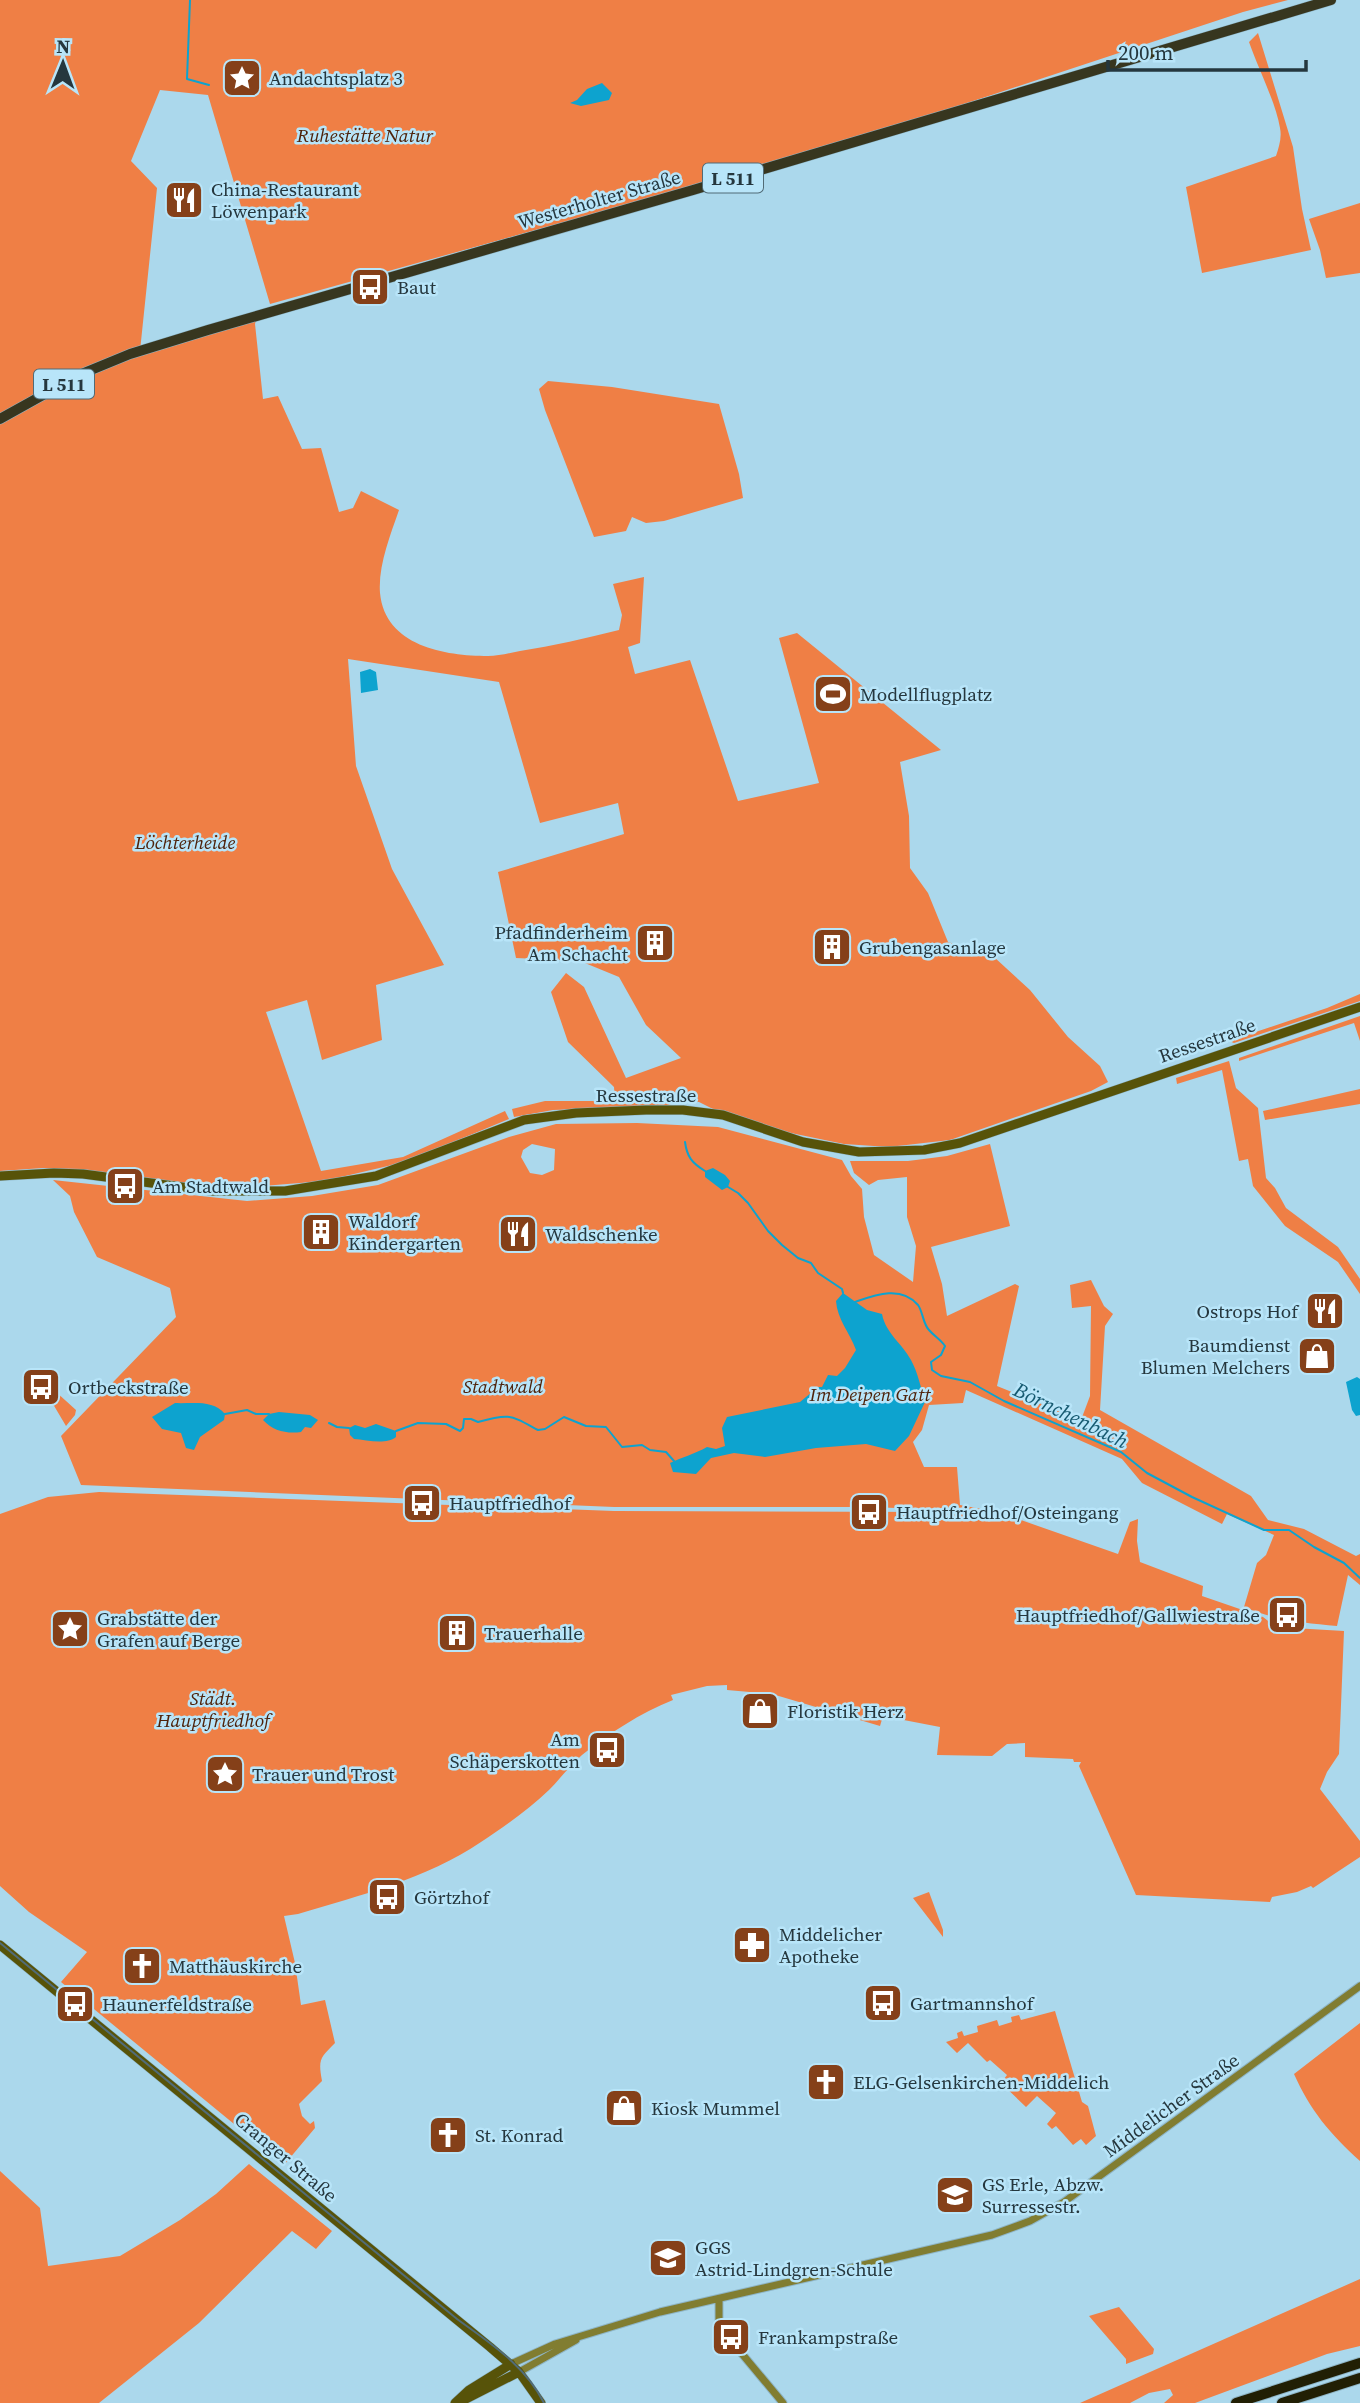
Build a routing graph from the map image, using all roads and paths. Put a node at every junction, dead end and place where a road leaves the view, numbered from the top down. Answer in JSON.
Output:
{"nodes":[{"id":1,"x":1331,"y":0,"type":"edge"},
{"id":2,"x":0,"y":419,"type":"edge"},
{"id":3,"x":1360,"y":1007,"type":"edge"},
{"id":4,"x":0,"y":1176,"type":"edge"},
{"id":5,"x":0,"y":1945,"type":"edge"},
{"id":6,"x":1360,"y":1986,"type":"edge"},
{"id":7,"x":719,"y":2299,"type":"junction"},
{"id":8,"x":585,"y":2334,"type":"junction"},
{"id":9,"x":1360,"y":2362,"type":"edge"},
{"id":10,"x":510,"y":2364,"type":"junction"},
{"id":11,"x":519,"y":2372,"type":"junction"},
{"id":12,"x":1360,"y":2378,"type":"edge"},
{"id":13,"x":457,"y":2403,"type":"edge"},
{"id":14,"x":541,"y":2403,"type":"edge"},
{"id":15,"x":783,"y":2403,"type":"edge"},
{"id":16,"x":1236,"y":2403,"type":"edge"},
{"id":17,"x":1282,"y":2403,"type":"edge"}],
"edges":[{"from":1,"to":2,"type":"main road","name":"Westerholter Straße","number":"L 511"},
{"from":3,"to":4,"type":"main road","name":"Ressestraße"},
{"from":5,"to":10,"type":"main road","name":"Cranger Straße"},
{"from":6,"to":7,"type":"street","name":"Middelicher Straße"},
{"from":7,"to":8,"type":"street","name":"Middelicher Straße"},
{"from":7,"to":15,"type":"street"},
{"from":8,"to":10,"type":"street","name":"Middelicher Straße"},
{"from":8,"to":11,"type":"street","name":"Middelicher Straße"},
{"from":9,"to":16,"type":"highway"},
{"from":10,"to":11,"type":"main road","name":"Cranger Straße"},
{"from":10,"to":13,"type":"main road"},
{"from":11,"to":13,"type":"main road"},
{"from":11,"to":14,"type":"main road","name":"Cranger Straße"},
{"from":12,"to":17,"type":"highway"}]}
